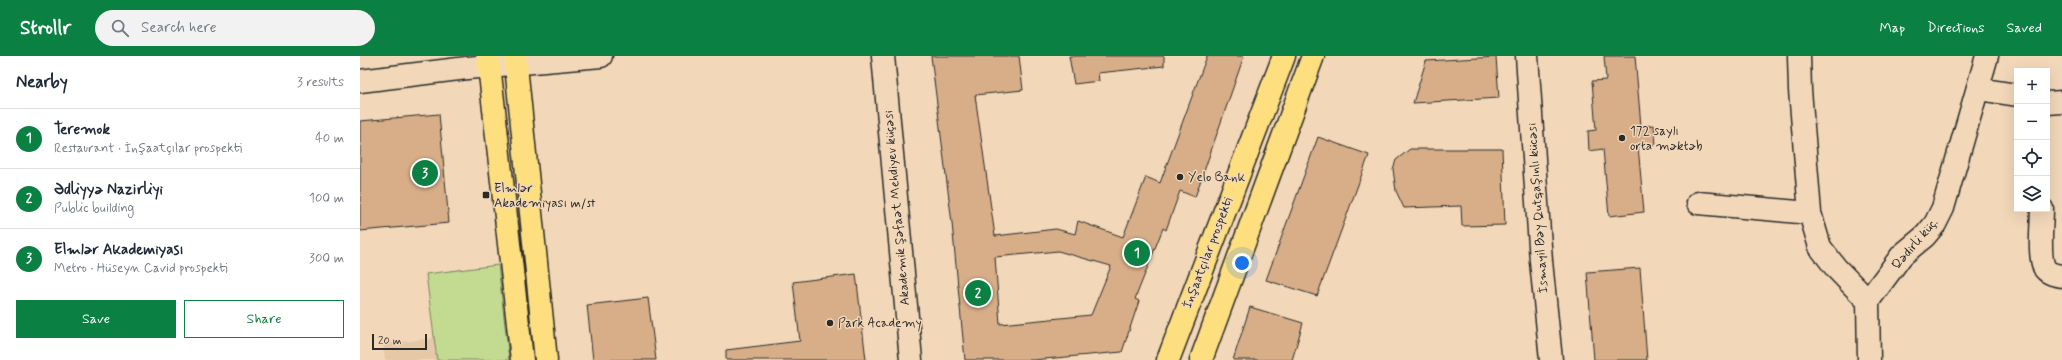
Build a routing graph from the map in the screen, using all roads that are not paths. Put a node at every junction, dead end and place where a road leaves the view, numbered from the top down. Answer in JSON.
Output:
{"nodes":[{"id":1,"x":601,"y":56,"type":"edge"},
{"id":2,"x":883,"y":56,"type":"edge"},
{"id":3,"x":1284,"y":56,"type":"edge"},
{"id":4,"x":1314,"y":56,"type":"edge"},
{"id":5,"x":1527,"y":56,"type":"edge"},
{"id":6,"x":1799,"y":56,"type":"edge"},
{"id":7,"x":1987,"y":56,"type":"edge"},
{"id":8,"x":516,"y":60,"type":"edge"},
{"id":9,"x":488,"y":62,"type":"edge"},
{"id":10,"x":360,"y":81,"type":"edge"},
{"id":11,"x":1978,"y":89,"type":"junction"},
{"id":12,"x":2014,"y":95,"type":"edge"},
{"id":13,"x":2062,"y":102,"type":"edge"},
{"id":14,"x":2050,"y":103,"type":"edge"},
{"id":15,"x":1698,"y":203,"type":"dead end"},
{"id":16,"x":2042,"y":212,"type":"edge"},
{"id":17,"x":1810,"y":213,"type":"junction"},
{"id":18,"x":2062,"y":276,"type":"edge"},
{"id":19,"x":1868,"y":301,"type":"junction"},
{"id":20,"x":522,"y":360,"type":"edge"},
{"id":21,"x":546,"y":360,"type":"edge"},
{"id":22,"x":911,"y":360,"type":"edge"},
{"id":23,"x":1168,"y":360,"type":"edge"},
{"id":24,"x":1201,"y":360,"type":"edge"},
{"id":25,"x":1551,"y":360,"type":"edge"},
{"id":26,"x":1869,"y":360,"type":"edge"}],
"edges":[{"from":1,"to":8,"type":"street"},
{"from":2,"to":22,"type":"street","name":"Akademik Şəfaət Mehdiyev küçəsi"},
{"from":3,"to":23,"type":"main road","name":"İnşaatçılar prospekti"},
{"from":4,"to":24,"type":"main road"},
{"from":5,"to":25,"type":"street","name":"İsmayil Bəy Qutqaşınlı kücəsi"},
{"from":6,"to":17,"type":"street"},
{"from":7,"to":11,"type":"street","name":"Qədirli küç."},
{"from":8,"to":9,"type":"street"},
{"from":8,"to":21,"type":"main road"},
{"from":9,"to":10,"type":"street"},
{"from":9,"to":20,"type":"main road"},
{"from":11,"to":12,"type":"street"},
{"from":11,"to":19,"type":"street","name":"Qədirli küç."},
{"from":13,"to":14,"type":"street"},
{"from":15,"to":17,"type":"street"},
{"from":16,"to":18,"type":"street"},
{"from":17,"to":19,"type":"street"},
{"from":19,"to":26,"type":"street"}]}
